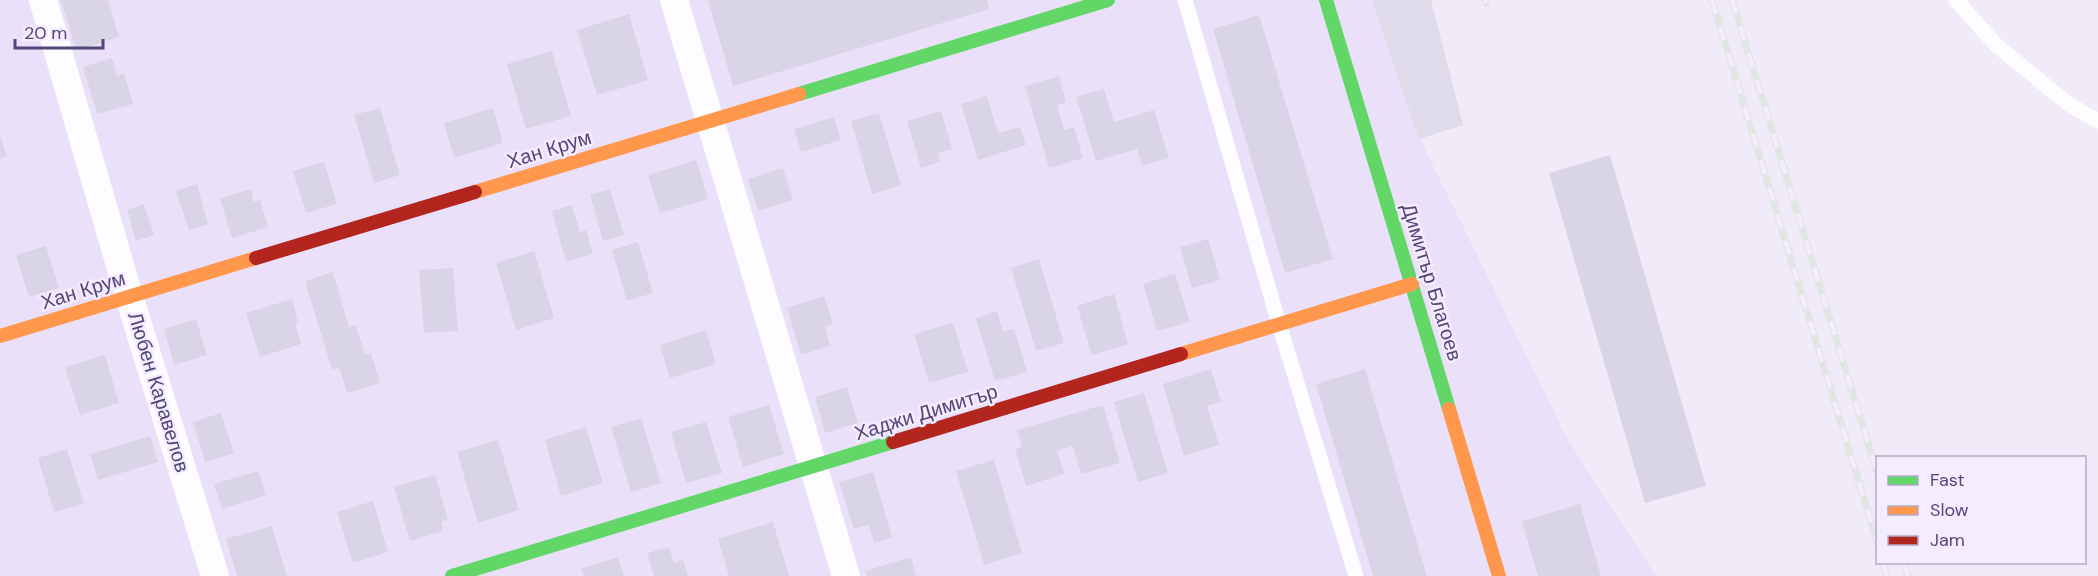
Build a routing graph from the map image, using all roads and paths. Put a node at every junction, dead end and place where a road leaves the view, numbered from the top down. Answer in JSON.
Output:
{"nodes":[{"id":1,"x":43,"y":0,"type":"edge"},
{"id":2,"x":674,"y":0,"type":"edge"},
{"id":3,"x":1050,"y":0,"type":"edge"},
{"id":4,"x":1108,"y":0,"type":"edge"},
{"id":5,"x":1185,"y":0,"type":"edge"},
{"id":6,"x":1326,"y":0,"type":"edge"},
{"id":7,"x":1956,"y":0,"type":"edge"},
{"id":8,"x":1055,"y":16,"type":"junction"},
{"id":9,"x":711,"y":121,"type":"junction"},
{"id":10,"x":2098,"y":121,"type":"edge"},
{"id":11,"x":1412,"y":284,"type":"junction"},
{"id":12,"x":129,"y":296,"type":"junction"},
{"id":13,"x":1279,"y":324,"type":"junction"},
{"id":14,"x":0,"y":336,"type":"edge"},
{"id":15,"x":814,"y":467,"type":"junction"},
{"id":16,"x":215,"y":576,"type":"edge"},
{"id":17,"x":452,"y":576,"type":"edge"},
{"id":18,"x":846,"y":576,"type":"edge"},
{"id":19,"x":1356,"y":576,"type":"edge"},
{"id":20,"x":1499,"y":576,"type":"edge"}],
"edges":[{"from":1,"to":12,"type":"street","name":"Любен Каравелов"},
{"from":2,"to":9,"type":"street"},
{"from":3,"to":8,"type":"lane"},
{"from":4,"to":8,"type":"street","name":"Хан Крум"},
{"from":5,"to":13,"type":"lane"},
{"from":6,"to":11,"type":"street","name":"Димитър Благоев"},
{"from":7,"to":10,"type":"lane"},
{"from":8,"to":9,"type":"street","name":"Хан Крум"},
{"from":9,"to":12,"type":"street","name":"Хан Крум"},
{"from":9,"to":15,"type":"street"},
{"from":11,"to":13,"type":"street","name":"Хаджи Димитър"},
{"from":11,"to":20,"type":"street","name":"Димитър Благоев"},
{"from":12,"to":14,"type":"street","name":"Хан Крум"},
{"from":12,"to":16,"type":"street","name":"Любен Каравелов"},
{"from":13,"to":15,"type":"street","name":"Хаджи Димитър"},
{"from":13,"to":19,"type":"lane"},
{"from":15,"to":17,"type":"street","name":"Хаджи Димитър"},
{"from":15,"to":18,"type":"street"}]}
